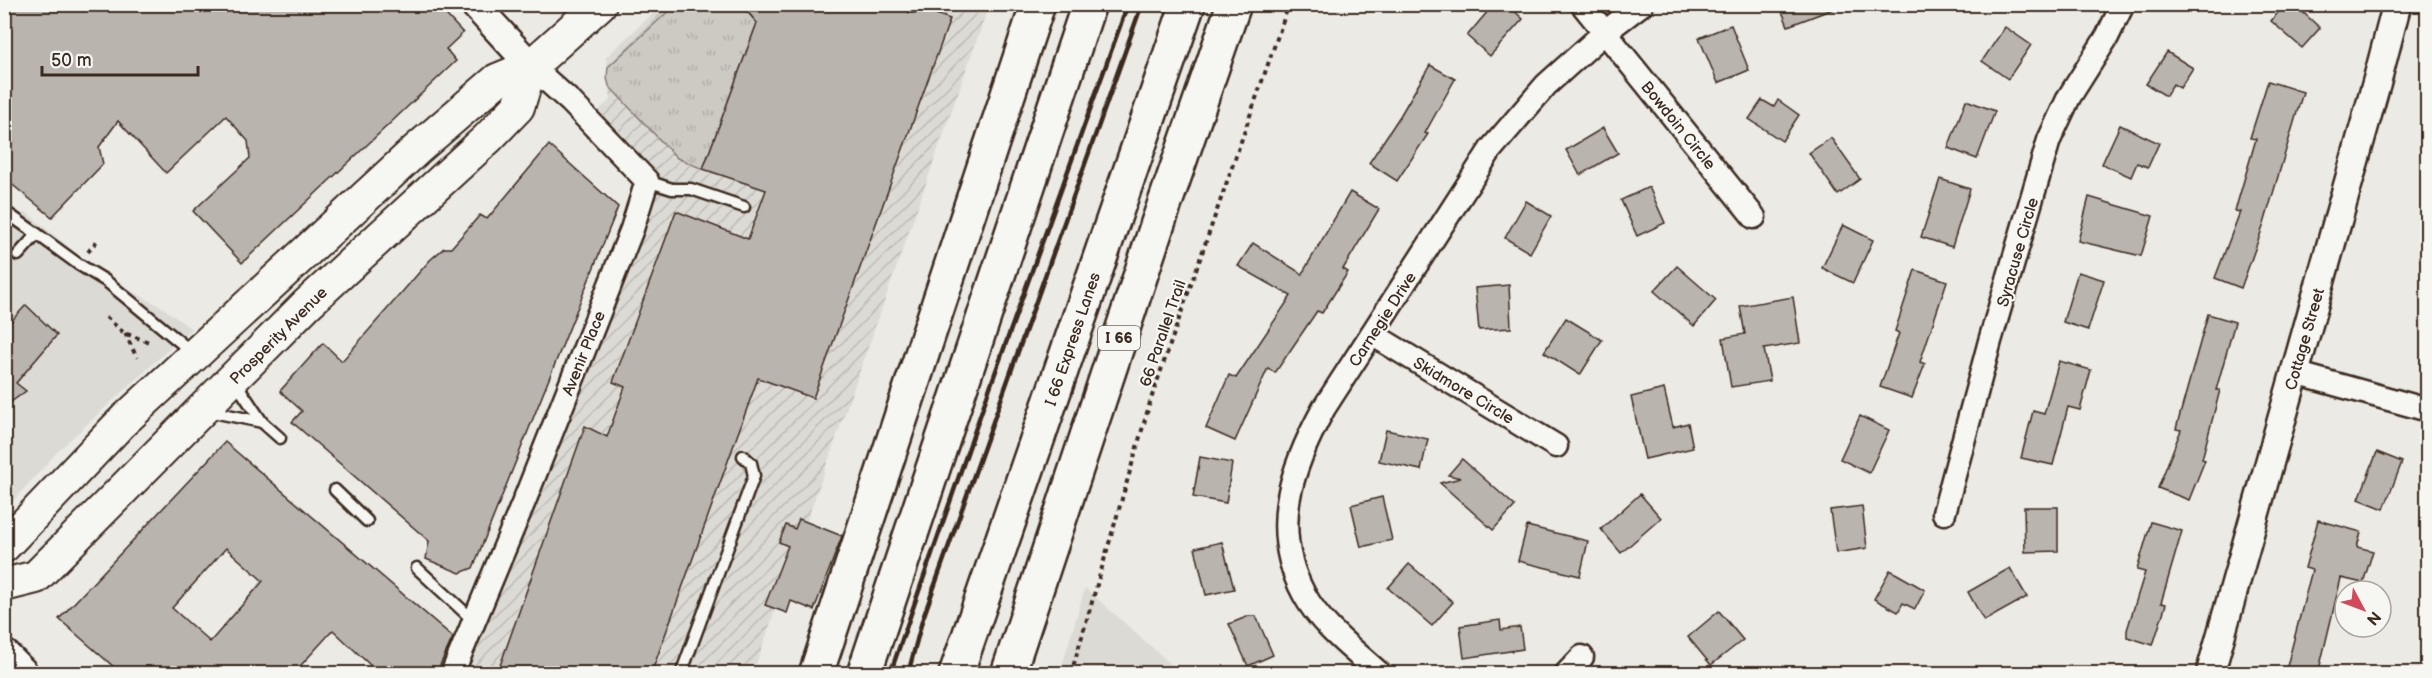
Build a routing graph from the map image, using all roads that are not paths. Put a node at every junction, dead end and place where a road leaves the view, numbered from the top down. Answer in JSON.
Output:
{"nodes":[{"id":1,"x":474,"y":4,"type":"edge"},
{"id":2,"x":600,"y":4,"type":"edge"},
{"id":3,"x":1038,"y":4,"type":"edge"},
{"id":4,"x":1188,"y":4,"type":"edge"},
{"id":5,"x":1234,"y":4,"type":"edge"},
{"id":6,"x":1582,"y":4,"type":"edge"},
{"id":7,"x":1642,"y":4,"type":"edge"},
{"id":8,"x":2123,"y":4,"type":"edge"},
{"id":9,"x":2397,"y":4,"type":"edge"},
{"id":10,"x":1086,"y":14,"type":"edge"},
{"id":11,"x":1605,"y":32,"type":"junction"},
{"id":12,"x":531,"y":66,"type":"junction"},
{"id":13,"x":647,"y":181,"type":"junction"},
{"id":14,"x":744,"y":207,"type":"dead end"},
{"id":15,"x":4,"y":211,"type":"edge"},
{"id":16,"x":1754,"y":217,"type":"dead end"},
{"id":17,"x":38,"y":234,"type":"junction"},
{"id":18,"x":18,"y":255,"type":"dead end"},
{"id":19,"x":1372,"y":334,"type":"junction"},
{"id":20,"x":195,"y":355,"type":"junction"},
{"id":21,"x":2295,"y":373,"type":"junction"},
{"id":22,"x":234,"y":379,"type":"junction"},
{"id":23,"x":2427,"y":410,"type":"edge"},
{"id":24,"x":198,"y":412,"type":"junction"},
{"id":25,"x":262,"y":422,"type":"junction"},
{"id":26,"x":280,"y":438,"type":"dead end"},
{"id":27,"x":1556,"y":446,"type":"dead end"},
{"id":28,"x":743,"y":456,"type":"dead end"},
{"id":29,"x":131,"y":481,"type":"junction"},
{"id":30,"x":335,"y":490,"type":"dead end"},
{"id":31,"x":1944,"y":513,"type":"dead end"},
{"id":32,"x":367,"y":520,"type":"dead end"},
{"id":33,"x":4,"y":546,"type":"edge"},
{"id":34,"x":417,"y":568,"type":"dead end"},
{"id":35,"x":4,"y":585,"type":"edge"},
{"id":36,"x":474,"y":622,"type":"junction"},
{"id":37,"x":4,"y":657,"type":"edge"},
{"id":38,"x":1582,"y":657,"type":"dead end"},
{"id":39,"x":21,"y":674,"type":"edge"},
{"id":40,"x":452,"y":674,"type":"edge"},
{"id":41,"x":681,"y":674,"type":"edge"},
{"id":42,"x":816,"y":674,"type":"edge"},
{"id":43,"x":864,"y":674,"type":"edge"},
{"id":44,"x":956,"y":674,"type":"edge"},
{"id":45,"x":1008,"y":674,"type":"edge"},
{"id":46,"x":1380,"y":674,"type":"edge"},
{"id":47,"x":1566,"y":674,"type":"edge"},
{"id":48,"x":2210,"y":674,"type":"edge"}],
"edges":[{"from":1,"to":12,"type":"street"},
{"from":2,"to":12,"type":"main road"},
{"from":3,"to":42,"type":"main road"},
{"from":4,"to":44,"type":"main road","name":"I 66 Express Lanes"},
{"from":5,"to":45,"type":"main road","number":"I 66"},
{"from":6,"to":11,"type":"street","name":"Bowdoin Circle"},
{"from":7,"to":11,"type":"street","name":"Carnegie Drive"},
{"from":8,"to":31,"type":"street","name":"Syracuse Circle"},
{"from":9,"to":21,"type":"street","name":"Cottage Street"},
{"from":10,"to":43,"type":"main road"},
{"from":11,"to":16,"type":"street","name":"Bowdoin Circle"},
{"from":11,"to":19,"type":"street","name":"Carnegie Drive"},
{"from":12,"to":13,"type":"street"},
{"from":12,"to":20,"type":"main road"},
{"from":12,"to":22,"type":"main road","name":"Prosperity Avenue"},
{"from":13,"to":14,"type":"lane"},
{"from":13,"to":36,"type":"street","name":"Avenir Place"},
{"from":15,"to":17,"type":"lane"},
{"from":17,"to":18,"type":"lane"},
{"from":17,"to":20,"type":"lane"},
{"from":19,"to":27,"type":"street","name":"Skidmore Circle"},
{"from":19,"to":46,"type":"street","name":"Carnegie Drive"},
{"from":20,"to":29,"type":"main road"},
{"from":20,"to":33,"type":"main road"},
{"from":21,"to":23,"type":"street"},
{"from":21,"to":48,"type":"street","name":"Cottage Street"},
{"from":22,"to":24,"type":"main road","name":"Prosperity Avenue"},
{"from":22,"to":25,"type":"lane"},
{"from":24,"to":25,"type":"lane"},
{"from":24,"to":29,"type":"main road","name":"Prosperity Avenue"},
{"from":25,"to":26,"type":"lane"},
{"from":28,"to":41,"type":"lane"},
{"from":29,"to":35,"type":"main road","name":"Prosperity Avenue"},
{"from":30,"to":32,"type":"lane"},
{"from":34,"to":36,"type":"lane"},
{"from":36,"to":40,"type":"street","name":"Avenir Place"},
{"from":37,"to":39,"type":"main road"},
{"from":38,"to":47,"type":"street"}]}
